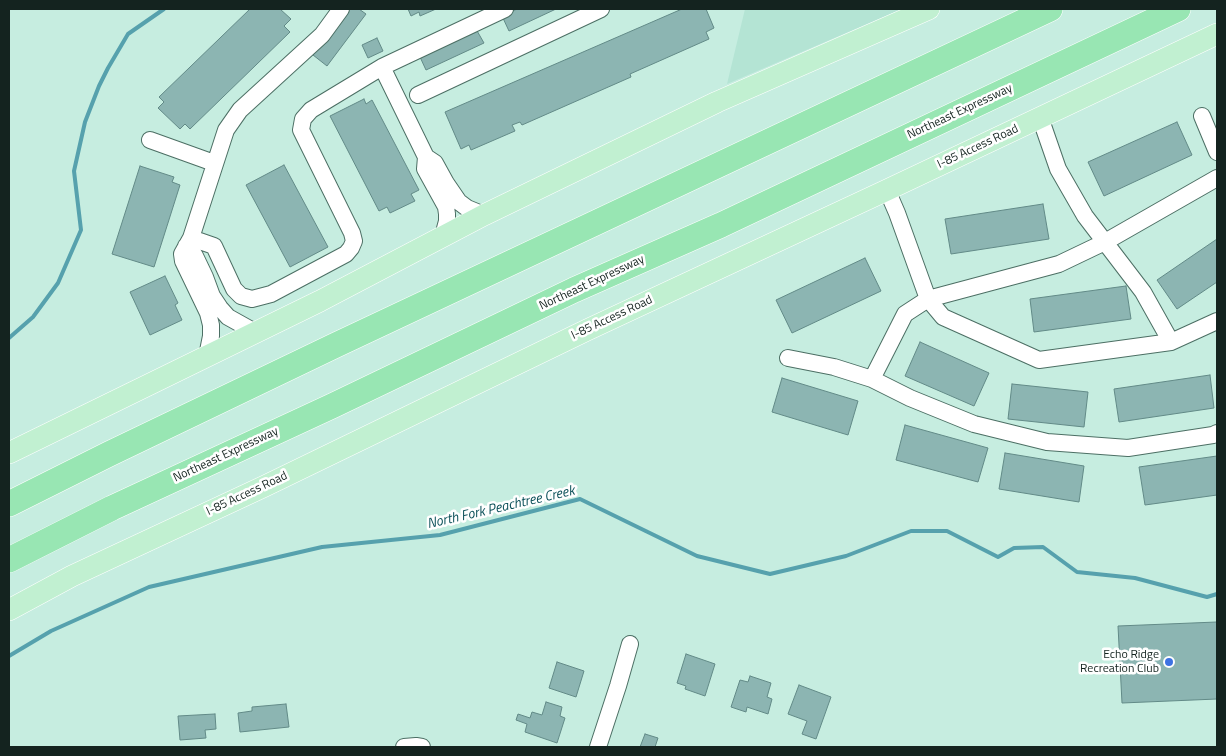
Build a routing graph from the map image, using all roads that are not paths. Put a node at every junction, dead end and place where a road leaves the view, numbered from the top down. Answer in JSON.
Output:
{"nodes":[{"id":1,"x":340,"y":9,"type":"edge"},
{"id":2,"x":505,"y":9,"type":"edge"},
{"id":3,"x":601,"y":9,"type":"edge"},
{"id":4,"x":929,"y":9,"type":"edge"},
{"id":5,"x":1050,"y":9,"type":"edge"},
{"id":6,"x":1178,"y":9,"type":"edge"},
{"id":7,"x":1217,"y":34,"type":"edge"},
{"id":8,"x":382,"y":67,"type":"junction"},
{"id":9,"x":418,"y":95,"type":"dead end"},
{"id":10,"x":1202,"y":116,"type":"dead end"},
{"id":11,"x":1040,"y":117,"type":"junction"},
{"id":12,"x":150,"y":140,"type":"dead end"},
{"id":13,"x":1217,"y":152,"type":"edge"},
{"id":14,"x":214,"y":163,"type":"junction"},
{"id":15,"x":1217,"y":178,"type":"edge"},
{"id":16,"x":446,"y":189,"type":"junction"},
{"id":17,"x":887,"y":190,"type":"junction"},
{"id":18,"x":484,"y":215,"type":"junction"},
{"id":19,"x":443,"y":236,"type":"junction"},
{"id":20,"x":189,"y":242,"type":"junction"},
{"id":21,"x":1105,"y":242,"type":"junction"},
{"id":22,"x":205,"y":292,"type":"junction"},
{"id":23,"x":928,"y":300,"type":"junction"},
{"id":24,"x":1217,"y":320,"type":"edge"},
{"id":25,"x":255,"y":332,"type":"junction"},
{"id":26,"x":1171,"y":342,"type":"junction"},
{"id":27,"x":207,"y":356,"type":"junction"},
{"id":28,"x":788,"y":358,"type":"dead end"},
{"id":29,"x":872,"y":379,"type":"junction"},
{"id":30,"x":1217,"y":433,"type":"edge"},
{"id":31,"x":9,"y":452,"type":"edge"},
{"id":32,"x":9,"y":504,"type":"edge"},
{"id":33,"x":9,"y":560,"type":"edge"},
{"id":34,"x":9,"y":610,"type":"edge"},
{"id":35,"x":630,"y":644,"type":"dead end"},
{"id":36,"x":404,"y":747,"type":"edge"},
{"id":37,"x":422,"y":747,"type":"edge"},
{"id":38,"x":598,"y":747,"type":"edge"}],
"edges":[{"from":1,"to":14,"type":"street"},
{"from":2,"to":8,"type":"street"},
{"from":3,"to":9,"type":"street"},
{"from":4,"to":18,"type":"main road"},
{"from":5,"to":32,"type":"highway"},
{"from":6,"to":33,"type":"highway","name":"Northeast Expressway"},
{"from":7,"to":11,"type":"main road","name":"I-85 Access Road"},
{"from":8,"to":16,"type":"street"},
{"from":8,"to":20,"type":"street"},
{"from":10,"to":13,"type":"street"},
{"from":11,"to":17,"type":"main road","name":"I-85 Access Road"},
{"from":11,"to":21,"type":"street"},
{"from":12,"to":14,"type":"street"},
{"from":14,"to":20,"type":"street"},
{"from":15,"to":21,"type":"street"},
{"from":16,"to":18,"type":"street"},
{"from":16,"to":19,"type":"street"},
{"from":17,"to":23,"type":"street"},
{"from":17,"to":34,"type":"main road","name":"I-85 Access Road"},
{"from":18,"to":19,"type":"main road"},
{"from":19,"to":25,"type":"main road"},
{"from":20,"to":22,"type":"street"},
{"from":21,"to":23,"type":"street"},
{"from":21,"to":26,"type":"street"},
{"from":22,"to":25,"type":"street"},
{"from":22,"to":27,"type":"street"},
{"from":23,"to":26,"type":"street"},
{"from":23,"to":29,"type":"street"},
{"from":24,"to":26,"type":"street"},
{"from":25,"to":27,"type":"main road"},
{"from":27,"to":31,"type":"main road"},
{"from":28,"to":29,"type":"street"},
{"from":29,"to":30,"type":"street"},
{"from":35,"to":38,"type":"street"},
{"from":36,"to":37,"type":"street"}]}
